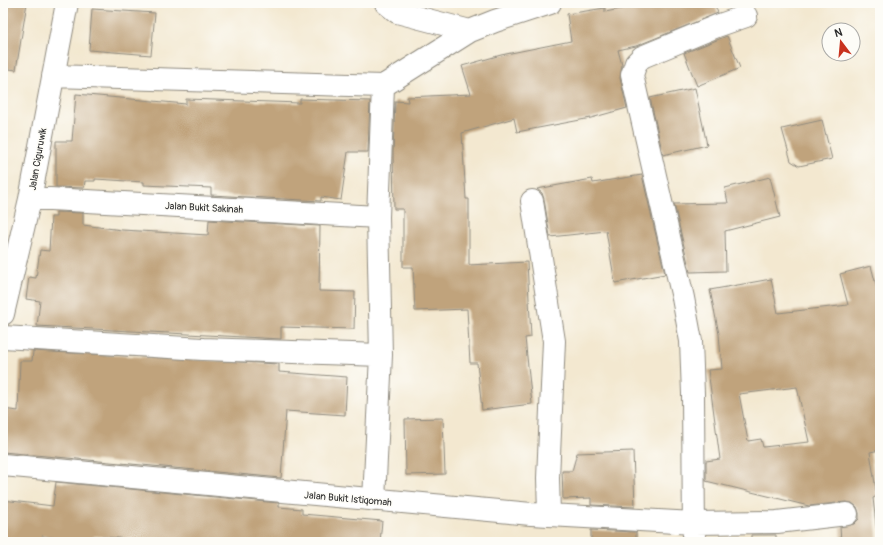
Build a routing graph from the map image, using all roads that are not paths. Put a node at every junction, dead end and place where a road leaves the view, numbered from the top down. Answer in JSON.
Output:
{"nodes":[{"id":1,"x":67,"y":3,"type":"edge"},
{"id":2,"x":386,"y":3,"type":"edge"},
{"id":3,"x":550,"y":3,"type":"edge"},
{"id":4,"x":494,"y":12,"type":"edge"},
{"id":5,"x":746,"y":16,"type":"dead end"},
{"id":6,"x":470,"y":31,"type":"junction"},
{"id":7,"x":53,"y":76,"type":"junction"},
{"id":8,"x":384,"y":86,"type":"junction"},
{"id":9,"x":30,"y":199,"type":"junction"},
{"id":10,"x":532,"y":201,"type":"dead end"},
{"id":11,"x":378,"y":217,"type":"junction"},
{"id":12,"x":3,"y":314,"type":"edge"},
{"id":13,"x":3,"y":337,"type":"edge"},
{"id":14,"x":382,"y":355,"type":"junction"},
{"id":15,"x":3,"y":465,"type":"edge"},
{"id":16,"x":374,"y":500,"type":"junction"},
{"id":17,"x":549,"y":514,"type":"junction"},
{"id":18,"x":847,"y":514,"type":"dead end"},
{"id":19,"x":694,"y":532,"type":"edge"}],
"edges":[{"from":1,"to":7,"type":"street","name":"Jalan Ciguruwik"},
{"from":2,"to":6,"type":"street"},
{"from":3,"to":4,"type":"street"},
{"from":4,"to":6,"type":"street"},
{"from":5,"to":19,"type":"street"},
{"from":6,"to":8,"type":"street"},
{"from":7,"to":8,"type":"street"},
{"from":7,"to":9,"type":"street","name":"Jalan Ciguruwik"},
{"from":8,"to":11,"type":"street"},
{"from":9,"to":11,"type":"street","name":"Jalan Bukit Sakinah"},
{"from":9,"to":12,"type":"street","name":"Jalan Ciguruwik"},
{"from":10,"to":17,"type":"street"},
{"from":11,"to":14,"type":"street"},
{"from":13,"to":14,"type":"street"},
{"from":14,"to":16,"type":"street"},
{"from":15,"to":16,"type":"street","name":"Jalan Bukit Istiqomah"},
{"from":16,"to":17,"type":"street","name":"Jalan Bukit Istiqomah"},
{"from":17,"to":19,"type":"street","name":"Jalan Bukit Istiqomah"},
{"from":18,"to":19,"type":"street","name":"Jalan Bukit Istiqomah"}]}
